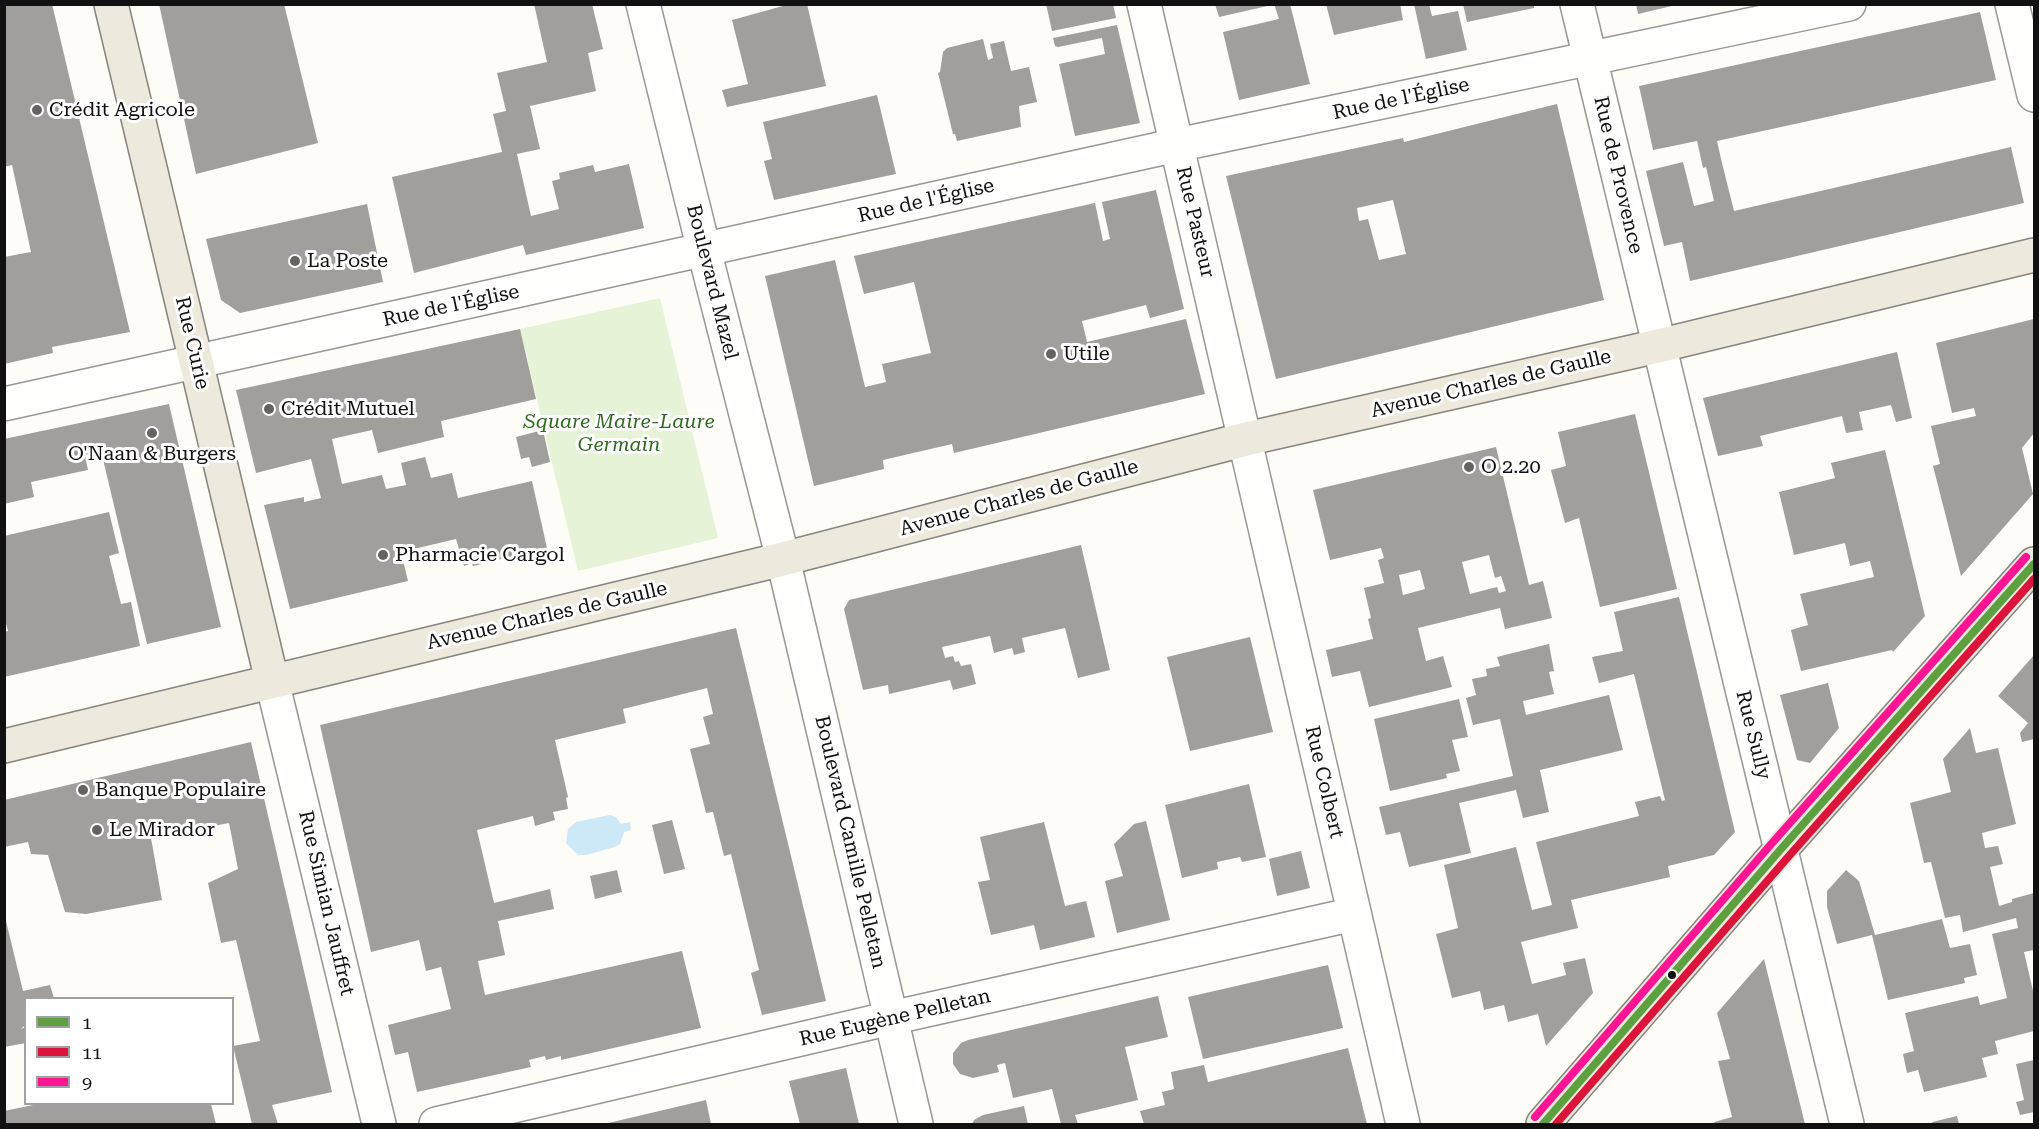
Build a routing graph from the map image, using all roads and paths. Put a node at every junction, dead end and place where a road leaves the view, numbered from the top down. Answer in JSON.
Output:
{"nodes":[{"id":1,"x":111,"y":4,"type":"edge"},
{"id":2,"x":643,"y":4,"type":"edge"},
{"id":3,"x":1144,"y":4,"type":"edge"},
{"id":4,"x":1577,"y":4,"type":"edge"},
{"id":5,"x":1849,"y":4,"type":"edge"},
{"id":6,"x":2012,"y":4,"type":"edge"},
{"id":7,"x":1590,"y":60,"type":"junction"},
{"id":8,"x":2034,"y":95,"type":"edge"},
{"id":9,"x":1177,"y":145,"type":"junction"},
{"id":10,"x":704,"y":250,"type":"junction"},
{"id":11,"x":2034,"y":255,"type":"edge"},
{"id":12,"x":1658,"y":346,"type":"junction"},
{"id":13,"x":196,"y":361,"type":"junction"},
{"id":14,"x":4,"y":404,"type":"edge"},
{"id":15,"x":1246,"y":439,"type":"junction"},
{"id":16,"x":783,"y":559,"type":"junction"},
{"id":17,"x":2034,"y":564,"type":"edge"},
{"id":18,"x":272,"y":681,"type":"junction"},
{"id":19,"x":4,"y":746,"type":"edge"},
{"id":20,"x":1781,"y":849,"type":"junction"},
{"id":21,"x":1354,"y":914,"type":"junction"},
{"id":22,"x":891,"y":1018,"type":"junction"},
{"id":23,"x":379,"y":1125,"type":"edge"},
{"id":24,"x":436,"y":1125,"type":"edge"},
{"id":25,"x":916,"y":1125,"type":"edge"},
{"id":26,"x":1404,"y":1125,"type":"edge"},
{"id":27,"x":1543,"y":1125,"type":"edge"},
{"id":28,"x":1847,"y":1125,"type":"edge"}],
"edges":[{"from":1,"to":13,"type":"main road","name":"Rue Curie"},
{"from":2,"to":10,"type":"street","name":"Boulevard Mazel"},
{"from":3,"to":9,"type":"street","name":"Rue Pasteur"},
{"from":4,"to":7,"type":"street","name":"Rue de Provence"},
{"from":5,"to":7,"type":"street","name":"Rue de l'Église"},
{"from":6,"to":8,"type":"street"},
{"from":7,"to":9,"type":"street","name":"Rue de l'Église"},
{"from":7,"to":12,"type":"street","name":"Rue de Provence"},
{"from":9,"to":10,"type":"street","name":"Rue de l'Église"},
{"from":9,"to":15,"type":"street","name":"Rue Pasteur"},
{"from":10,"to":13,"type":"street","name":"Rue de l'Église"},
{"from":10,"to":16,"type":"street","name":"Boulevard Mazel"},
{"from":11,"to":12,"type":"main road","name":"Avenue Charles de Gaulle"},
{"from":12,"to":15,"type":"main road","name":"Avenue Charles de Gaulle"},
{"from":12,"to":20,"type":"street","name":"Rue Sully"},
{"from":13,"to":14,"type":"street","name":"Rue de l'Église"},
{"from":13,"to":18,"type":"main road","name":"Rue Curie"},
{"from":15,"to":16,"type":"main road","name":"Avenue Charles de Gaulle"},
{"from":15,"to":21,"type":"street","name":"Rue Colbert"},
{"from":16,"to":18,"type":"main road","name":"Avenue Charles de Gaulle"},
{"from":16,"to":22,"type":"street","name":"Boulevard Camille Pelletan"},
{"from":17,"to":20,"type":"main road"},
{"from":18,"to":19,"type":"main road","name":"Avenue Charles de Gaulle"},
{"from":18,"to":23,"type":"street","name":"Rue Simian Jauffret"},
{"from":20,"to":27,"type":"main road"},
{"from":20,"to":28,"type":"street","name":"Rue Sully"},
{"from":21,"to":22,"type":"street","name":"Rue Eugène Pelletan"},
{"from":21,"to":26,"type":"street","name":"Rue Colbert"},
{"from":22,"to":24,"type":"street","name":"Rue Eugène Pelletan"},
{"from":22,"to":25,"type":"street","name":"Boulevard Camille Pelletan"}]}
